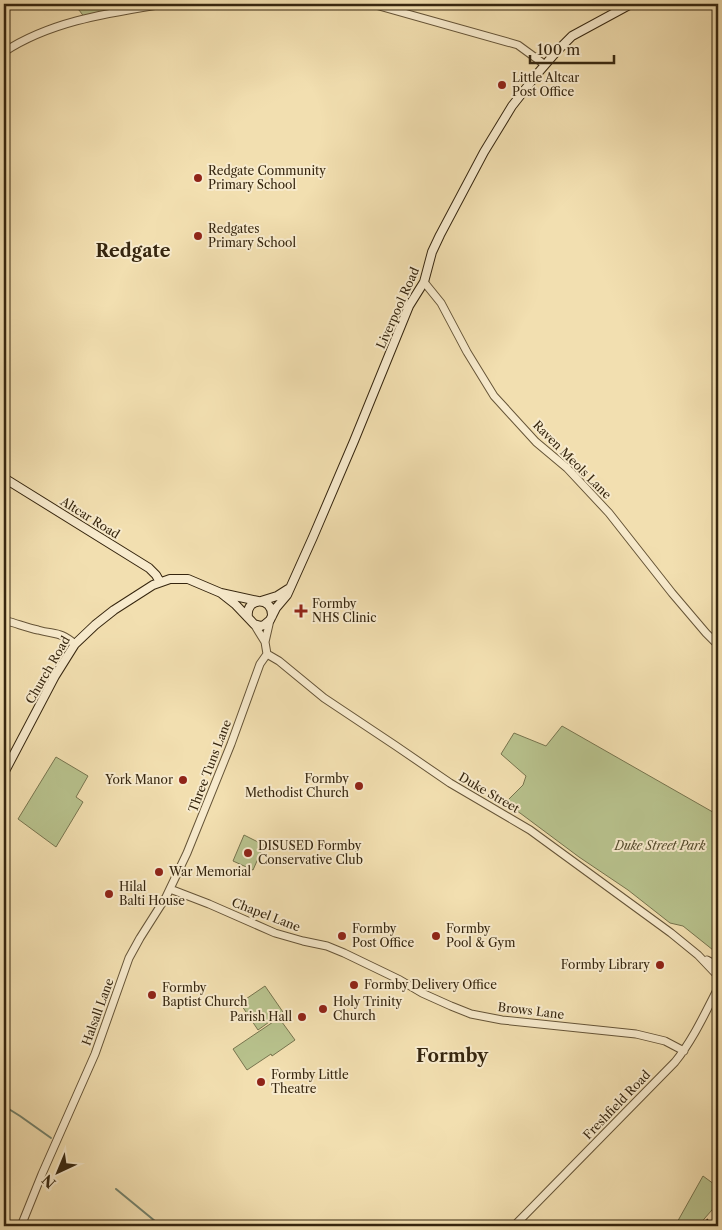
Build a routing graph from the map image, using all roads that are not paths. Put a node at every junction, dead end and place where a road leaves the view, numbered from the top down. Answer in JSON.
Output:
{"nodes":[{"id":1,"x":164,"y":4,"type":"edge"},
{"id":2,"x":372,"y":4,"type":"edge"},
{"id":3,"x":631,"y":4,"type":"edge"},
{"id":4,"x":4,"y":52,"type":"edge"},
{"id":5,"x":544,"y":64,"type":"junction"},
{"id":6,"x":424,"y":282,"type":"junction"},
{"id":7,"x":4,"y":478,"type":"edge"},
{"id":8,"x":160,"y":582,"type":"junction"},
{"id":9,"x":290,"y":588,"type":"junction"},
{"id":10,"x":221,"y":593,"type":"junction"},
{"id":11,"x":259,"y":601,"type":"junction"},
{"id":12,"x":248,"y":618,"type":"junction"},
{"id":13,"x":271,"y":619,"type":"junction"},
{"id":14,"x":4,"y":621,"type":"edge"},
{"id":15,"x":254,"y":624,"type":"junction"},
{"id":16,"x":265,"y":642,"type":"junction"},
{"id":17,"x":75,"y":644,"type":"junction"},
{"id":18,"x":718,"y":645,"type":"edge"},
{"id":19,"x":267,"y":654,"type":"junction"},
{"id":20,"x":4,"y":773,"type":"edge"},
{"id":21,"x":170,"y":889,"type":"junction"},
{"id":22,"x":166,"y":897,"type":"joint"},
{"id":23,"x":698,"y":955,"type":"junction"},
{"id":24,"x":718,"y":966,"type":"edge"},
{"id":25,"x":382,"y":971,"type":"joint"},
{"id":26,"x":718,"y":975,"type":"edge"},
{"id":27,"x":718,"y":988,"type":"edge"},
{"id":28,"x":684,"y":1051,"type":"junction"},
{"id":29,"x":21,"y":1226,"type":"edge"},
{"id":30,"x":514,"y":1226,"type":"edge"}],
"edges":[{"from":1,"to":4,"type":"street"},
{"from":2,"to":5,"type":"street"},
{"from":3,"to":5,"type":"main road","name":"Liverpool Road"},
{"from":5,"to":6,"type":"main road","name":"Liverpool Road"},
{"from":6,"to":9,"type":"main road","name":"Liverpool Road"},
{"from":6,"to":18,"type":"street","name":"Raven Meols Lane"},
{"from":7,"to":8,"type":"main road","name":"Altcar Road"},
{"from":8,"to":10,"type":"main road"},
{"from":8,"to":17,"type":"main road","name":"Church Road"},
{"from":9,"to":11,"type":"main road"},
{"from":9,"to":13,"type":"main road","name":"Liverpool Road"},
{"from":10,"to":11,"type":"main road"},
{"from":10,"to":12,"type":"main road"},
{"from":11,"to":12,"type":"main road"},
{"from":11,"to":13,"type":"main road"},
{"from":12,"to":15,"type":"main road"},
{"from":13,"to":15,"type":"main road"},
{"from":13,"to":16,"type":"street"},
{"from":14,"to":17,"type":"street"},
{"from":15,"to":16,"type":"street"},
{"from":16,"to":19,"type":"street"},
{"from":17,"to":20,"type":"main road","name":"Church Road"},
{"from":19,"to":21,"type":"street","name":"Three Tuns Lane"},
{"from":19,"to":23,"type":"street","name":"Duke Street"},
{"from":21,"to":22,"type":"street","name":"Three Tuns Lane"},
{"from":21,"to":25,"type":"street","name":"Chapel Lane"},
{"from":22,"to":29,"type":"street","name":"Halsall Lane"},
{"from":23,"to":24,"type":"street","name":"Duke Street"},
{"from":23,"to":26,"type":"street","name":"Duke Street"},
{"from":25,"to":28,"type":"street","name":"Brows Lane"},
{"from":27,"to":28,"type":"street","name":"Freshfield Road"},
{"from":28,"to":30,"type":"street","name":"Freshfield Road"}]}
